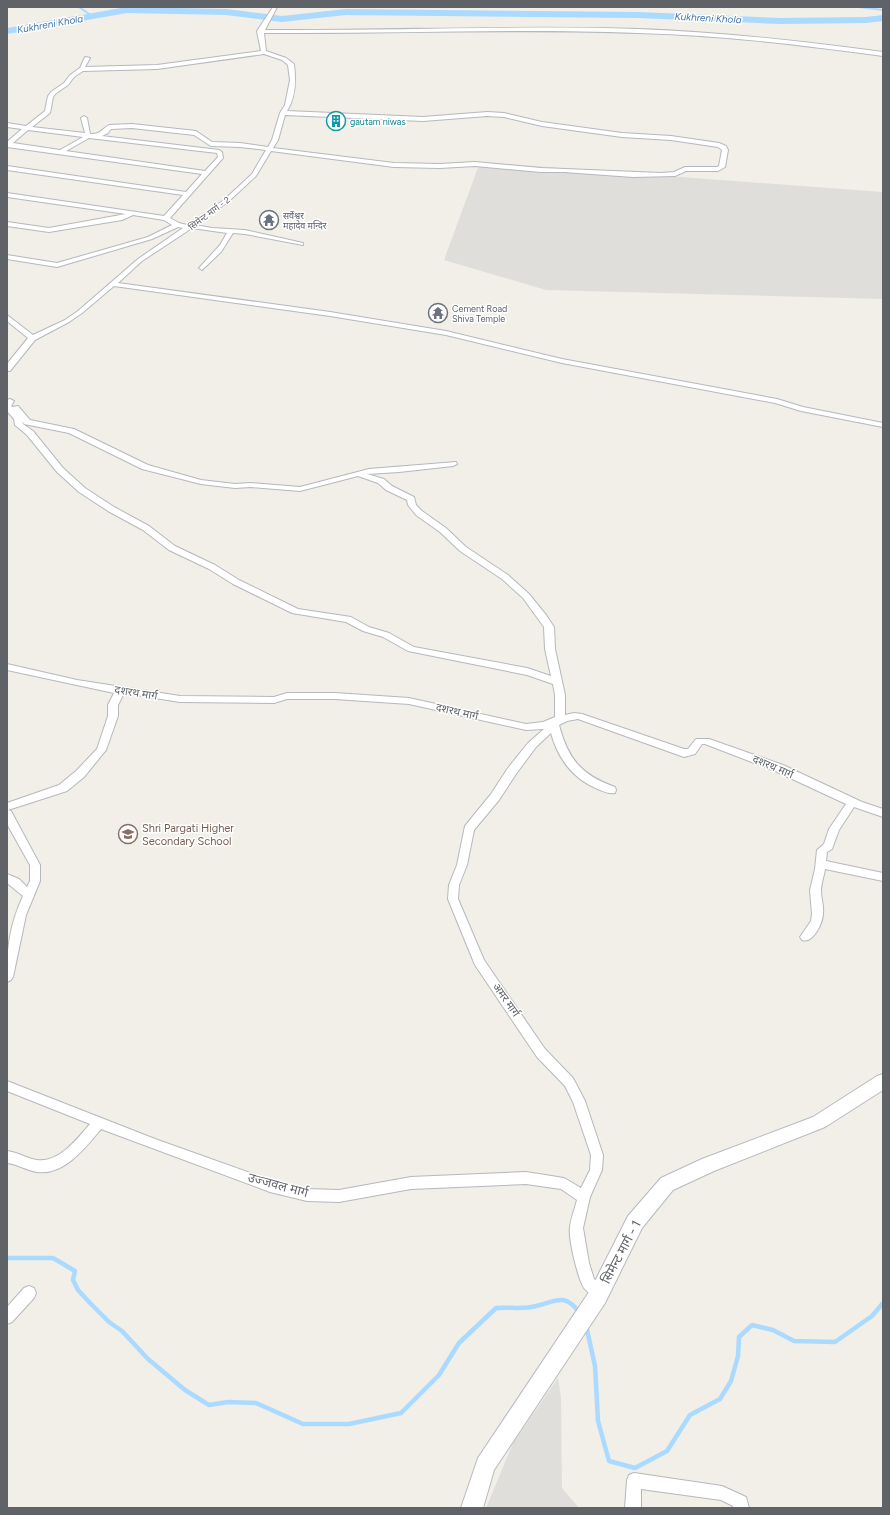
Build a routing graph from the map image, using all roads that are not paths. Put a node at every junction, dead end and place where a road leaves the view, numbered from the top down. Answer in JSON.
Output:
{"nodes":[{"id":1,"x":275,"y":7,"type":"edge"},
{"id":2,"x":260,"y":31,"type":"junction"},
{"id":3,"x":264,"y":52,"type":"junction"},
{"id":4,"x":883,"y":54,"type":"edge"},
{"id":5,"x":87,"y":58,"type":"dead end"},
{"id":6,"x":82,"y":69,"type":"junction"},
{"id":7,"x":283,"y":113,"type":"junction"},
{"id":8,"x":84,"y":118,"type":"dead end"},
{"id":9,"x":7,"y":125,"type":"edge"},
{"id":10,"x":27,"y":128,"type":"junction"},
{"id":11,"x":88,"y":136,"type":"junction"},
{"id":12,"x":97,"y":136,"type":"junction"},
{"id":13,"x":7,"y":144,"type":"edge"},
{"id":14,"x":269,"y":150,"type":"junction"},
{"id":15,"x":60,"y":152,"type":"junction"},
{"id":16,"x":7,"y":168,"type":"edge"},
{"id":17,"x":206,"y":173,"type":"junction"},
{"id":18,"x":187,"y":194,"type":"junction"},
{"id":19,"x":7,"y":195,"type":"edge"},
{"id":20,"x":132,"y":214,"type":"junction"},
{"id":21,"x":166,"y":218,"type":"junction"},
{"id":22,"x":7,"y":224,"type":"edge"},
{"id":23,"x":177,"y":225,"type":"junction"},
{"id":24,"x":191,"y":226,"type":"junction"},
{"id":25,"x":231,"y":231,"type":"junction"},
{"id":26,"x":301,"y":244,"type":"dead end"},
{"id":27,"x":7,"y":257,"type":"edge"},
{"id":28,"x":202,"y":268,"type":"dead end"},
{"id":29,"x":113,"y":284,"type":"junction"},
{"id":30,"x":7,"y":316,"type":"edge"},
{"id":31,"x":32,"y":338,"type":"junction"},
{"id":32,"x":7,"y":369,"type":"edge"},
{"id":33,"x":8,"y":399,"type":"edge"},
{"id":34,"x":883,"y":425,"type":"edge"},
{"id":35,"x":453,"y":464,"type":"dead end"},
{"id":36,"x":359,"y":474,"type":"junction"},
{"id":37,"x":7,"y":667,"type":"edge"},
{"id":38,"x":556,"y":682,"type":"junction"},
{"id":39,"x":117,"y":690,"type":"junction"},
{"id":40,"x":557,"y":722,"type":"junction"},
{"id":41,"x":611,"y":790,"type":"dead end"},
{"id":42,"x":852,"y":802,"type":"junction"},
{"id":43,"x":7,"y":807,"type":"edge"},
{"id":44,"x":883,"y":813,"type":"edge"},
{"id":45,"x":7,"y":814,"type":"edge"},
{"id":46,"x":821,"y":864,"type":"junction"},
{"id":47,"x":883,"y":877,"type":"edge"},
{"id":48,"x":7,"y":878,"type":"edge"},
{"id":49,"x":29,"y":895,"type":"junction"},
{"id":50,"x":806,"y":937,"type":"dead end"},
{"id":51,"x":8,"y":971,"type":"edge"},
{"id":52,"x":883,"y":1081,"type":"edge"},
{"id":53,"x":7,"y":1086,"type":"edge"},
{"id":54,"x":99,"y":1122,"type":"junction"},
{"id":55,"x":7,"y":1158,"type":"edge"},
{"id":56,"x":584,"y":1197,"type":"junction"},
{"id":57,"x":29,"y":1293,"type":"dead end"},
{"id":58,"x":598,"y":1294,"type":"junction"},
{"id":59,"x":7,"y":1317,"type":"edge"},
{"id":60,"x":472,"y":1508,"type":"edge"},
{"id":61,"x":633,"y":1508,"type":"edge"},
{"id":62,"x":741,"y":1508,"type":"edge"}],
"edges":[{"from":1,"to":2,"type":"street"},
{"from":2,"to":3,"type":"street"},
{"from":2,"to":4,"type":"street"},
{"from":3,"to":6,"type":"street"},
{"from":3,"to":7,"type":"street","name":"सिमेन्ट मार्ग - 2"},
{"from":5,"to":6,"type":"street"},
{"from":6,"to":10,"type":"street"},
{"from":7,"to":14,"type":"street","name":"सिमेन्ट मार्ग - 2"},
{"from":7,"to":14,"type":"street"},
{"from":8,"to":11,"type":"street"},
{"from":9,"to":10,"type":"street"},
{"from":10,"to":11,"type":"street"},
{"from":10,"to":13,"type":"street"},
{"from":11,"to":12,"type":"street"},
{"from":11,"to":15,"type":"street"},
{"from":12,"to":14,"type":"street"},
{"from":12,"to":17,"type":"street"},
{"from":13,"to":15,"type":"street"},
{"from":14,"to":24,"type":"street","name":"सिमेन्ट मार्ग - 2"},
{"from":15,"to":17,"type":"street"},
{"from":16,"to":18,"type":"street"},
{"from":17,"to":18,"type":"street"},
{"from":18,"to":21,"type":"street"},
{"from":19,"to":20,"type":"street"},
{"from":20,"to":21,"type":"street"},
{"from":20,"to":22,"type":"street"},
{"from":21,"to":23,"type":"street"},
{"from":23,"to":24,"type":"street"},
{"from":23,"to":27,"type":"street"},
{"from":24,"to":25,"type":"street"},
{"from":24,"to":29,"type":"street","name":"सिमेन्ट मार्ग - 2"},
{"from":25,"to":26,"type":"street"},
{"from":25,"to":28,"type":"street"},
{"from":29,"to":31,"type":"street","name":"सिमेन्ट मार्ग - 2"},
{"from":29,"to":34,"type":"street"},
{"from":30,"to":31,"type":"street"},
{"from":31,"to":32,"type":"street","name":"सिमेन्ट मार्ग - 2"},
{"from":33,"to":36,"type":"street"},
{"from":33,"to":38,"type":"street"},
{"from":35,"to":36,"type":"street"},
{"from":36,"to":38,"type":"street"},
{"from":37,"to":39,"type":"street","name":"दशरथ मार्ग"},
{"from":38,"to":40,"type":"street"},
{"from":39,"to":40,"type":"street","name":"दशरथ मार्ग"},
{"from":39,"to":43,"type":"street"},
{"from":40,"to":41,"type":"street"},
{"from":40,"to":42,"type":"street","name":"दशरथ मार्ग"},
{"from":40,"to":56,"type":"street","name":"अमर मार्ग"},
{"from":42,"to":44,"type":"street","name":"दशरथ मार्ग"},
{"from":42,"to":46,"type":"street"},
{"from":45,"to":49,"type":"street"},
{"from":46,"to":47,"type":"street"},
{"from":46,"to":50,"type":"street"},
{"from":48,"to":49,"type":"street"},
{"from":49,"to":51,"type":"street"},
{"from":52,"to":58,"type":"street","name":"सिमेन्ट मार्ग - 1"},
{"from":53,"to":54,"type":"street","name":"उज्जवल मार्ग"},
{"from":54,"to":55,"type":"street"},
{"from":54,"to":56,"type":"street","name":"उज्जवल मार्ग"},
{"from":56,"to":58,"type":"street","name":"अमर मार्ग"},
{"from":57,"to":59,"type":"street"},
{"from":58,"to":60,"type":"street","name":"सिमेन्ट मार्ग - 1"},
{"from":61,"to":62,"type":"street"}]}
